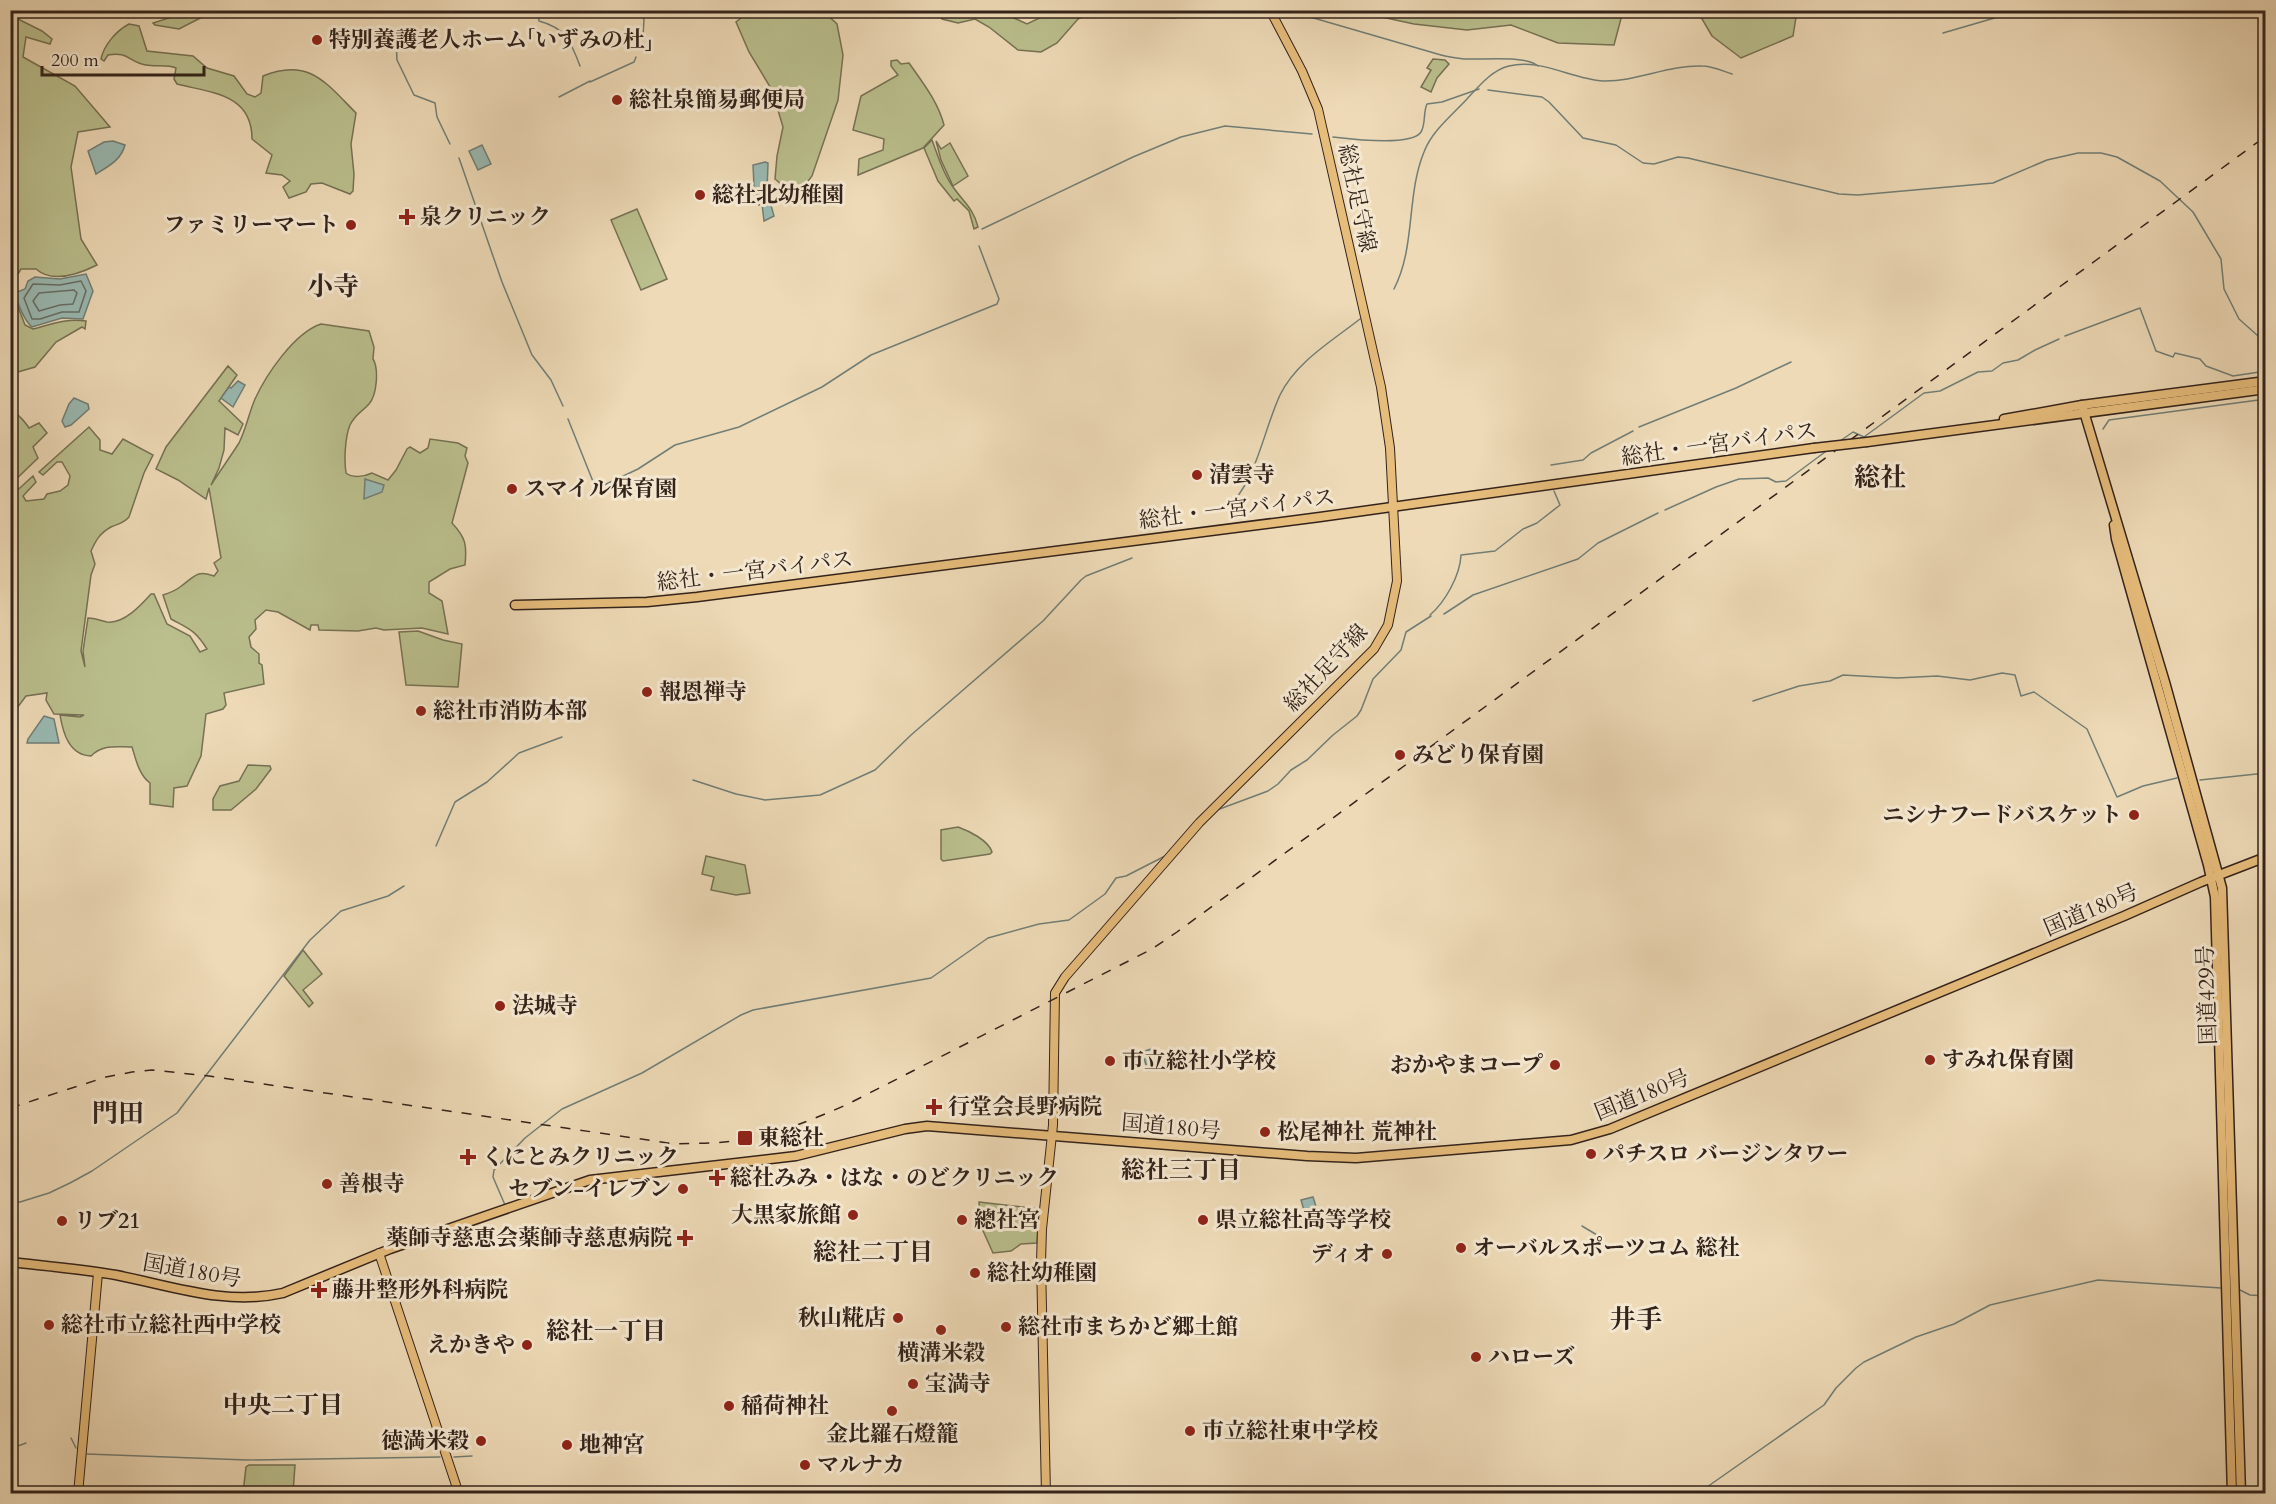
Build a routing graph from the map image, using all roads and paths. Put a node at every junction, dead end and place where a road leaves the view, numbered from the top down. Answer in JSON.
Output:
{"nodes":[{"id":1,"x":1270,"y":10,"type":"edge"},
{"id":2,"x":2265,"y":381,"type":"edge"},
{"id":3,"x":2265,"y":389,"type":"edge"},
{"id":4,"x":2083,"y":409,"type":"junction"},
{"id":5,"x":1394,"y":506,"type":"junction"},
{"id":6,"x":515,"y":605,"type":"dead end"},
{"id":7,"x":2265,"y":857,"type":"edge"},
{"id":8,"x":2215,"y":876,"type":"junction"},
{"id":9,"x":1053,"y":1135,"type":"junction"},
{"id":10,"x":379,"y":1253,"type":"junction"},
{"id":11,"x":10,"y":1262,"type":"edge"},
{"id":12,"x":98,"y":1273,"type":"junction"},
{"id":13,"x":2230,"y":1303,"type":"junction"},
{"id":14,"x":78,"y":1494,"type":"edge"},
{"id":15,"x":459,"y":1494,"type":"edge"},
{"id":16,"x":1046,"y":1494,"type":"edge"},
{"id":17,"x":2232,"y":1494,"type":"edge"},
{"id":18,"x":2241,"y":1494,"type":"edge"}],
"edges":[{"from":1,"to":5,"type":"main road","name":"総社足守線"},
{"from":2,"to":4,"type":"highway","name":"総社・一宮バイパス"},
{"from":3,"to":4,"type":"highway","name":"総社・一宮バイパス"},
{"from":4,"to":5,"type":"highway","name":"総社・一宮バイパス","bridge":true},
{"from":4,"to":8,"type":"highway","name":"国道429号"},
{"from":5,"to":6,"type":"highway","name":"総社・一宮バイパス"},
{"from":5,"to":9,"type":"main road","name":"総社足守線"},
{"from":7,"to":8,"type":"highway","name":"国道180号"},
{"from":8,"to":9,"type":"highway","name":"国道180号"},
{"from":8,"to":13,"type":"highway","name":"国道429号"},
{"from":9,"to":10,"type":"highway","name":"国道180号"},
{"from":9,"to":16,"type":"main road","name":"総社足守線"},
{"from":10,"to":12,"type":"highway","name":"国道180号"},
{"from":10,"to":15,"type":"main road"},
{"from":11,"to":12,"type":"highway","name":"国道180号"},
{"from":12,"to":14,"type":"main road"},
{"from":13,"to":17,"type":"highway","name":"国道429号"},
{"from":13,"to":18,"type":"highway","name":"国道429号"}]}
